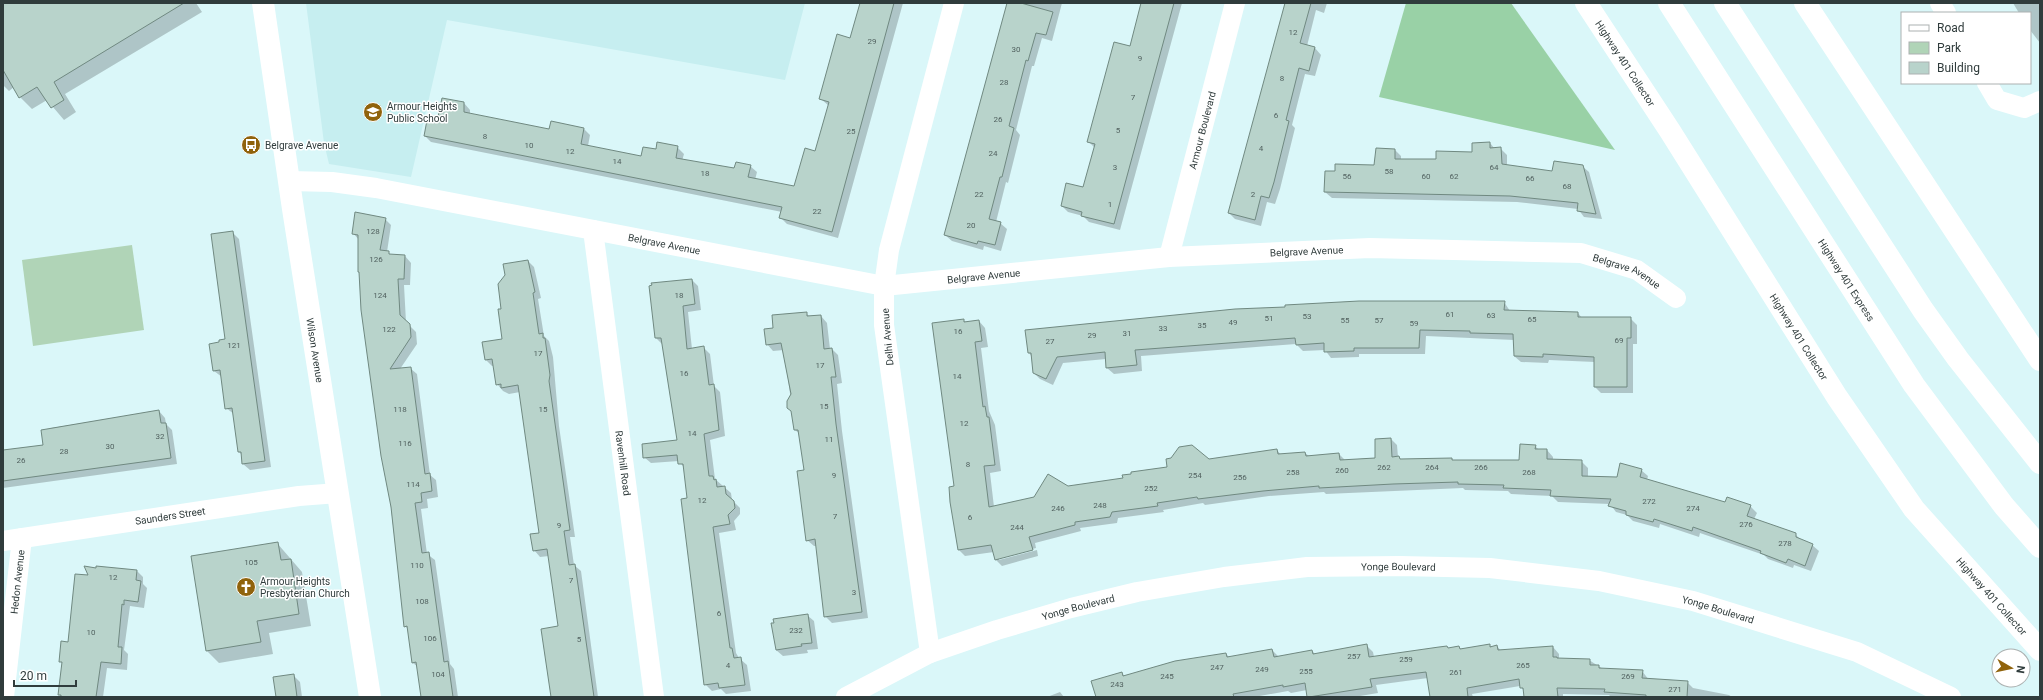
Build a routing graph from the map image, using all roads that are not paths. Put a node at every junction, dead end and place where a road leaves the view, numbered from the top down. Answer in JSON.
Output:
{"nodes":[{"id":1,"x":263,"y":3,"type":"edge"},
{"id":2,"x":954,"y":3,"type":"edge"},
{"id":3,"x":1235,"y":3,"type":"edge"},
{"id":4,"x":1586,"y":3,"type":"edge"},
{"id":5,"x":1669,"y":3,"type":"edge"},
{"id":6,"x":1725,"y":3,"type":"edge"},
{"id":7,"x":1805,"y":3,"type":"edge"},
{"id":8,"x":1940,"y":3,"type":"edge"},
{"id":9,"x":1945,"y":12,"type":"edge"},
{"id":10,"x":1989,"y":84,"type":"edge"},
{"id":11,"x":2032,"y":104,"type":"edge"},
{"id":12,"x":289,"y":181,"type":"junction"},
{"id":13,"x":593,"y":230,"type":"junction"},
{"id":14,"x":1168,"y":257,"type":"junction"},
{"id":15,"x":884,"y":286,"type":"junction"},
{"id":16,"x":1676,"y":298,"type":"dead end"},
{"id":17,"x":2040,"y":360,"type":"edge"},
{"id":18,"x":2040,"y":464,"type":"edge"},
{"id":19,"x":338,"y":493,"type":"junction"},
{"id":20,"x":12,"y":540,"type":"edge"},
{"id":21,"x":2040,"y":547,"type":"edge"},
{"id":22,"x":2040,"y":650,"type":"edge"},
{"id":23,"x":930,"y":653,"type":"junction"},
{"id":24,"x":4,"y":697,"type":"edge"},
{"id":25,"x":370,"y":697,"type":"edge"},
{"id":26,"x":654,"y":697,"type":"edge"},
{"id":27,"x":846,"y":697,"type":"edge"},
{"id":28,"x":1951,"y":697,"type":"edge"}],
"edges":[{"from":1,"to":12,"type":"main road","name":"Wilson Avenue"},
{"from":2,"to":15,"type":"street","name":"Delhi Avenue"},
{"from":3,"to":14,"type":"street","name":"Armour Boulevard"},
{"from":4,"to":22,"type":"main road","name":"Highway 401 Collector"},
{"from":5,"to":21,"type":"main road","name":"Highway 401 Express"},
{"from":6,"to":18,"type":"main road"},
{"from":7,"to":17,"type":"main road"},
{"from":8,"to":9,"type":"street"},
{"from":10,"to":11,"type":"street"},
{"from":12,"to":13,"type":"street","name":"Belgrave Avenue"},
{"from":12,"to":19,"type":"main road","name":"Wilson Avenue"},
{"from":13,"to":15,"type":"street","name":"Belgrave Avenue"},
{"from":13,"to":26,"type":"street","name":"Ravenhill Road"},
{"from":14,"to":15,"type":"street","name":"Belgrave Avenue"},
{"from":14,"to":16,"type":"street","name":"Belgrave Avenue"},
{"from":15,"to":23,"type":"street","name":"Delhi Avenue"},
{"from":19,"to":20,"type":"street","name":"Saunders Street"},
{"from":19,"to":25,"type":"main road","name":"Wilson Avenue"},
{"from":20,"to":24,"type":"street","name":"Hedon Avenue"},
{"from":23,"to":27,"type":"street","name":"Yonge Boulevard"},
{"from":23,"to":28,"type":"street","name":"Yonge Boulevard"}]}
